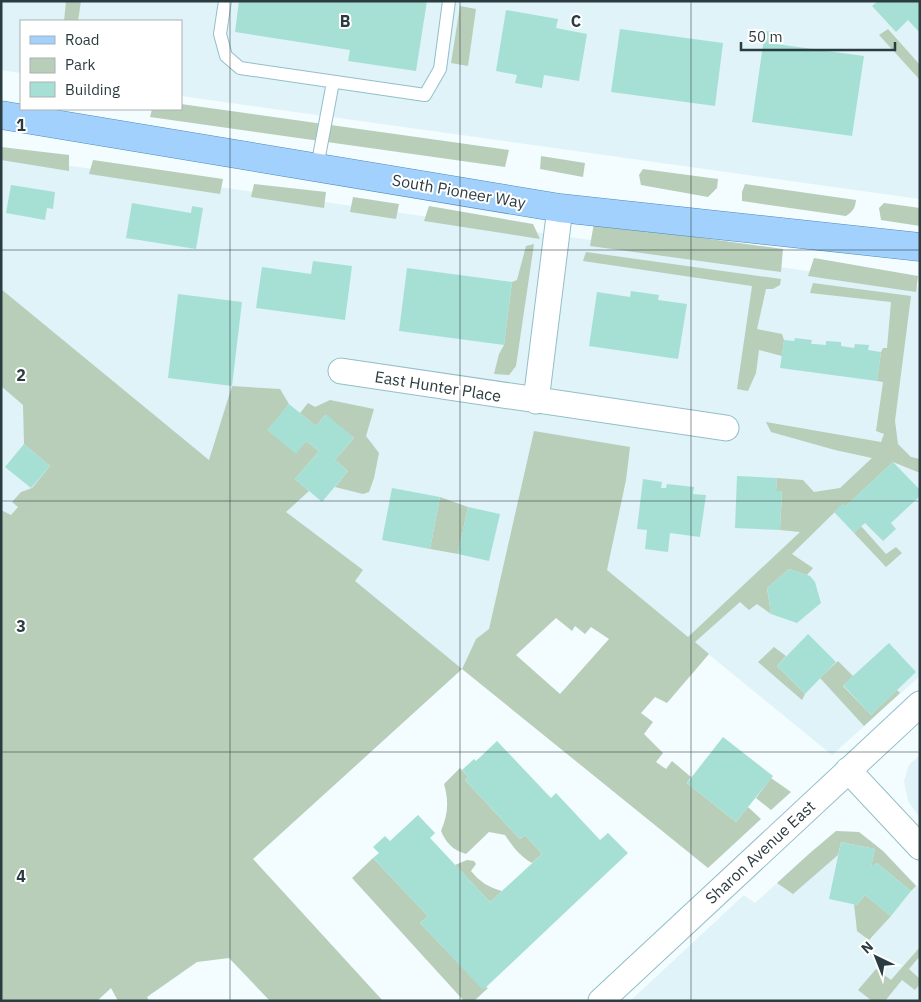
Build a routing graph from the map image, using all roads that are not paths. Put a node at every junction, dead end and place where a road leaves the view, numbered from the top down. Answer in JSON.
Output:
{"nodes":[{"id":1,"x":225,"y":1,"type":"edge"},
{"id":2,"x":450,"y":1,"type":"edge"},
{"id":3,"x":333,"y":82,"type":"junction"},
{"id":4,"x":1,"y":115,"type":"edge"},
{"id":5,"x":317,"y":167,"type":"junction"},
{"id":6,"x":560,"y":208,"type":"junction"},
{"id":7,"x":920,"y":247,"type":"edge"},
{"id":8,"x":340,"y":371,"type":"dead end"},
{"id":9,"x":536,"y":400,"type":"junction"},
{"id":10,"x":726,"y":428,"type":"dead end"},
{"id":11,"x":920,"y":704,"type":"edge"},
{"id":12,"x":848,"y":770,"type":"junction"},
{"id":13,"x":920,"y":847,"type":"edge"},
{"id":14,"x":601,"y":1001,"type":"edge"}],
"edges":[{"from":1,"to":3,"type":"lane"},
{"from":2,"to":3,"type":"lane"},
{"from":3,"to":5,"type":"lane"},
{"from":4,"to":5,"type":"main road","name":"South Pioneer Way"},
{"from":5,"to":6,"type":"main road","name":"South Pioneer Way"},
{"from":6,"to":7,"type":"main road","name":"South Pioneer Way"},
{"from":6,"to":9,"type":"street"},
{"from":8,"to":9,"type":"street","name":"East Hunter Place"},
{"from":9,"to":10,"type":"street","name":"East Hunter Place"},
{"from":11,"to":12,"type":"street","name":"Sharon Avenue East"},
{"from":12,"to":13,"type":"street"},
{"from":12,"to":14,"type":"street","name":"Sharon Avenue East"}]}
